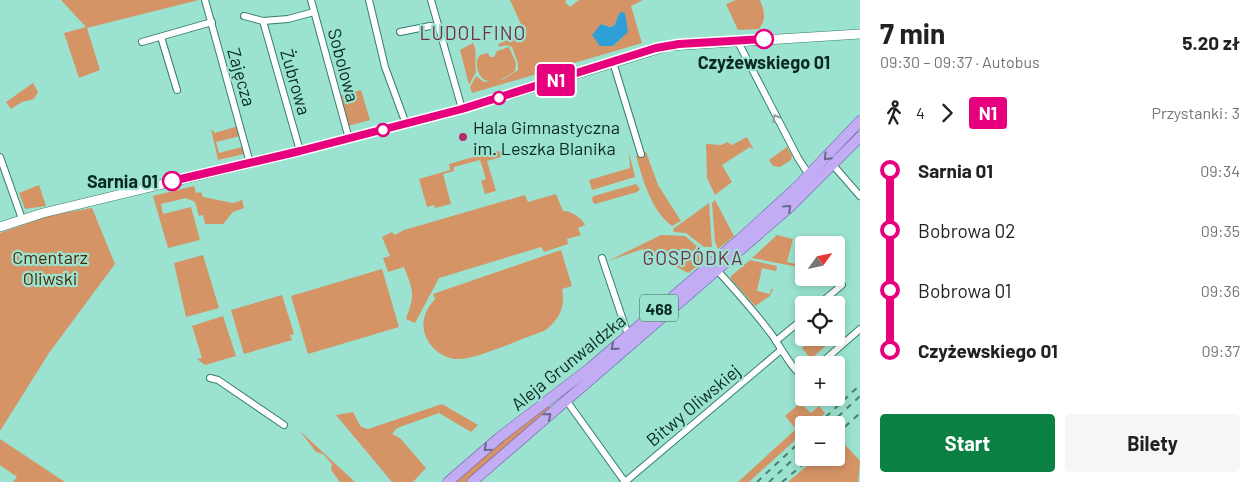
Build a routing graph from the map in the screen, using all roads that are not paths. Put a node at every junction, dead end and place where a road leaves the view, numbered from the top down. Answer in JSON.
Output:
{"nodes":[{"id":1,"x":205,"y":0,"type":"edge"},
{"id":2,"x":312,"y":0,"type":"edge"},
{"id":3,"x":368,"y":0,"type":"edge"},
{"id":4,"x":431,"y":0,"type":"edge"},
{"id":5,"x":314,"y":12,"type":"junction"},
{"id":6,"x":244,"y":16,"type":"dead end"},
{"id":7,"x":212,"y":22,"type":"junction"},
{"id":8,"x":263,"y":22,"type":"junction"},
{"id":9,"x":438,"y":27,"type":"junction"},
{"id":10,"x":400,"y":32,"type":"dead end"},
{"id":11,"x":860,"y":34,"type":"edge"},
{"id":12,"x":161,"y":37,"type":"junction"},
{"id":13,"x":737,"y":40,"type":"junction"},
{"id":14,"x":142,"y":42,"type":"dead end"},
{"id":15,"x":613,"y":62,"type":"junction"},
{"id":16,"x":177,"y":90,"type":"dead end"},
{"id":17,"x":462,"y":109,"type":"junction"},
{"id":18,"x":860,"y":121,"type":"edge"},
{"id":19,"x":406,"y":124,"type":"junction"},
{"id":20,"x":860,"y":138,"type":"edge"},
{"id":21,"x":349,"y":139,"type":"junction"},
{"id":22,"x":300,"y":151,"type":"junction"},
{"id":23,"x":641,"y":154,"type":"dead end"},
{"id":24,"x":0,"y":157,"type":"edge"},
{"id":25,"x":250,"y":163,"type":"junction"},
{"id":26,"x":833,"y":165,"type":"junction"},
{"id":27,"x":809,"y":175,"type":"junction"},
{"id":28,"x":860,"y":196,"type":"edge"},
{"id":29,"x":22,"y":219,"type":"junction"},
{"id":30,"x":0,"y":227,"type":"edge"},
{"id":31,"x":602,"y":258,"type":"dead end"},
{"id":32,"x":717,"y":270,"type":"junction"},
{"id":33,"x":841,"y":286,"type":"edge"},
{"id":34,"x":829,"y":296,"type":"edge"},
{"id":35,"x":795,"y":325,"type":"edge"},
{"id":36,"x":860,"y":329,"type":"edge"},
{"id":37,"x":628,"y":335,"type":"junction"},
{"id":38,"x":776,"y":341,"type":"junction"},
{"id":39,"x":780,"y":350,"type":"junction"},
{"id":40,"x":829,"y":356,"type":"edge"},
{"id":41,"x":795,"y":368,"type":"edge"},
{"id":42,"x":210,"y":378,"type":"dead end"},
{"id":43,"x":566,"y":400,"type":"junction"},
{"id":44,"x":284,"y":425,"type":"dead end"},
{"id":45,"x":448,"y":482,"type":"edge"},
{"id":46,"x":472,"y":482,"type":"edge"},
{"id":47,"x":625,"y":482,"type":"edge"}],
"edges":[{"from":1,"to":7,"type":"street","name":"Zajęcza"},
{"from":2,"to":5,"type":"street","name":"Sobolowa"},
{"from":3,"to":19,"type":"street"},
{"from":4,"to":9,"type":"street"},
{"from":5,"to":8,"type":"street"},
{"from":5,"to":21,"type":"street","name":"Sobolowa"},
{"from":6,"to":8,"type":"street"},
{"from":7,"to":12,"type":"street"},
{"from":7,"to":25,"type":"street","name":"Zajęcza"},
{"from":8,"to":22,"type":"street","name":"Żubrowa"},
{"from":9,"to":10,"type":"street"},
{"from":9,"to":17,"type":"street"},
{"from":11,"to":13,"type":"street"},
{"from":12,"to":14,"type":"street"},
{"from":12,"to":16,"type":"street"},
{"from":13,"to":15,"type":"street"},
{"from":27,"to":13,"type":"street","one_way":true},
{"from":15,"to":17,"type":"street"},
{"from":15,"to":23,"type":"street"},
{"from":17,"to":19,"type":"street"},
{"from":18,"to":27,"type":"main road","name":"Aleja Grunwaldzka","number":"468","one_way":true},
{"from":19,"to":21,"type":"street"},
{"from":20,"to":26,"type":"main road","name":"Aleja Grunwaldzka","number":"468"},
{"from":21,"to":22,"type":"street"},
{"from":22,"to":25,"type":"street"},
{"from":24,"to":29,"type":"street"},
{"from":25,"to":29,"type":"street"},
{"from":26,"to":28,"type":"street"},
{"from":32,"to":26,"type":"main road","name":"Aleja Grunwaldzka","number":"468","one_way":true},
{"from":27,"to":37,"type":"main road","name":"Aleja Grunwaldzka","number":"468"},
{"from":29,"to":30,"type":"street"},
{"from":31,"to":37,"type":"street"},
{"from":32,"to":38,"type":"street"},
{"from":32,"to":43,"type":"main road","name":"Aleja Grunwaldzka","number":"468"},
{"from":33,"to":34,"type":"street"},
{"from":35,"to":38,"type":"street"},
{"from":36,"to":40,"type":"street"},
{"from":37,"to":45,"type":"main road","name":"Aleja Grunwaldzka","number":"468","one_way":true},
{"from":38,"to":39,"type":"street"},
{"from":39,"to":41,"type":"street"},
{"from":39,"to":47,"type":"street","name":"Bitwy Oliwskiej"},
{"from":42,"to":44,"type":"street"},
{"from":46,"to":43,"type":"main road","name":"Aleja Grunwaldzka","number":"468","one_way":true},
{"from":43,"to":47,"type":"street","name":"Bitwy Oliwskiej"}]}
